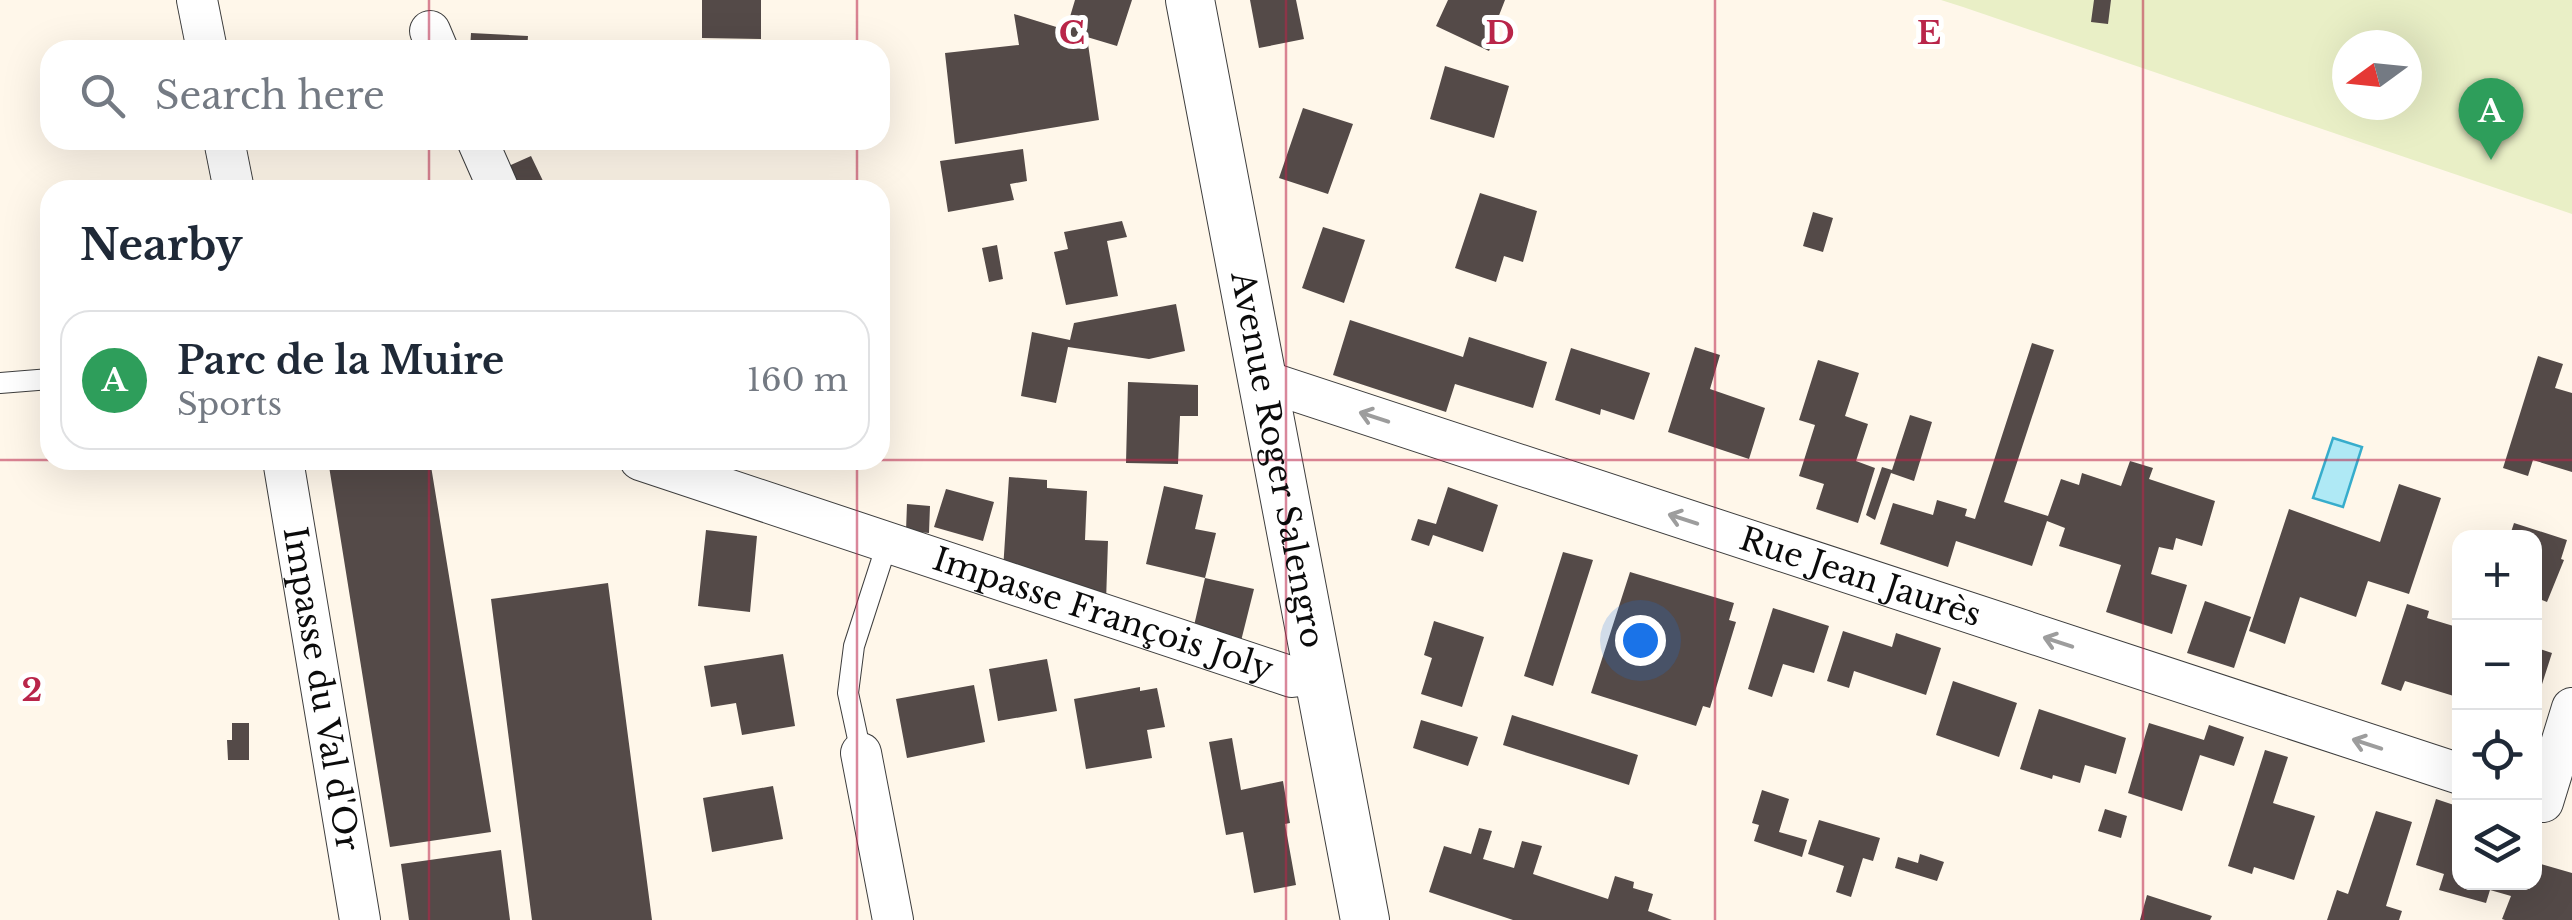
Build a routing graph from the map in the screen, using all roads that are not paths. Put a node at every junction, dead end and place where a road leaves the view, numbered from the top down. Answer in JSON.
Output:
{"nodes":[{"id":1,"x":197,"y":0,"type":"edge"},
{"id":2,"x":1190,"y":0,"type":"edge"},
{"id":3,"x":205,"y":40,"type":"edge"},
{"id":4,"x":226,"y":150,"type":"edge"},
{"id":5,"x":481,"y":150,"type":"edge"},
{"id":6,"x":232,"y":180,"type":"edge"},
{"id":7,"x":495,"y":180,"type":"edge"},
{"id":8,"x":1262,"y":380,"type":"junction"},
{"id":9,"x":40,"y":381,"type":"edge"},
{"id":10,"x":0,"y":383,"type":"edge"},
{"id":11,"x":286,"y":470,"type":"edge"},
{"id":12,"x":669,"y":470,"type":"edge"},
{"id":13,"x":887,"y":544,"type":"junction"},
{"id":14,"x":1318,"y":674,"type":"junction"},
{"id":15,"x":2572,"y":708,"type":"edge"},
{"id":16,"x":861,"y":753,"type":"joint"},
{"id":17,"x":2452,"y":771,"type":"edge"},
{"id":18,"x":2550,"y":804,"type":"edge"},
{"id":19,"x":360,"y":920,"type":"edge"},
{"id":20,"x":893,"y":920,"type":"edge"},
{"id":21,"x":1365,"y":920,"type":"edge"}],
"edges":[{"from":1,"to":3,"type":"street"},
{"from":2,"to":8,"type":"street","name":"Avenue Roger Salengro"},
{"from":4,"to":6,"type":"street"},
{"from":5,"to":7,"type":"street"},
{"from":8,"to":14,"type":"street","name":"Avenue Roger Salengro"},
{"from":17,"to":8,"type":"street","name":"Rue Jean Jaurès","one_way":true},
{"from":9,"to":10,"type":"lane"},
{"from":11,"to":19,"type":"street","name":"Impasse du Val d'Or"},
{"from":12,"to":13,"type":"street","name":"Impasse François Joly"},
{"from":13,"to":14,"type":"street","name":"Impasse François Joly"},
{"from":13,"to":16,"type":"lane","name":"Impasse François Joly"},
{"from":14,"to":21,"type":"street","name":"Avenue Roger Salengro"},
{"from":15,"to":18,"type":"street"},
{"from":16,"to":20,"type":"street"}]}
